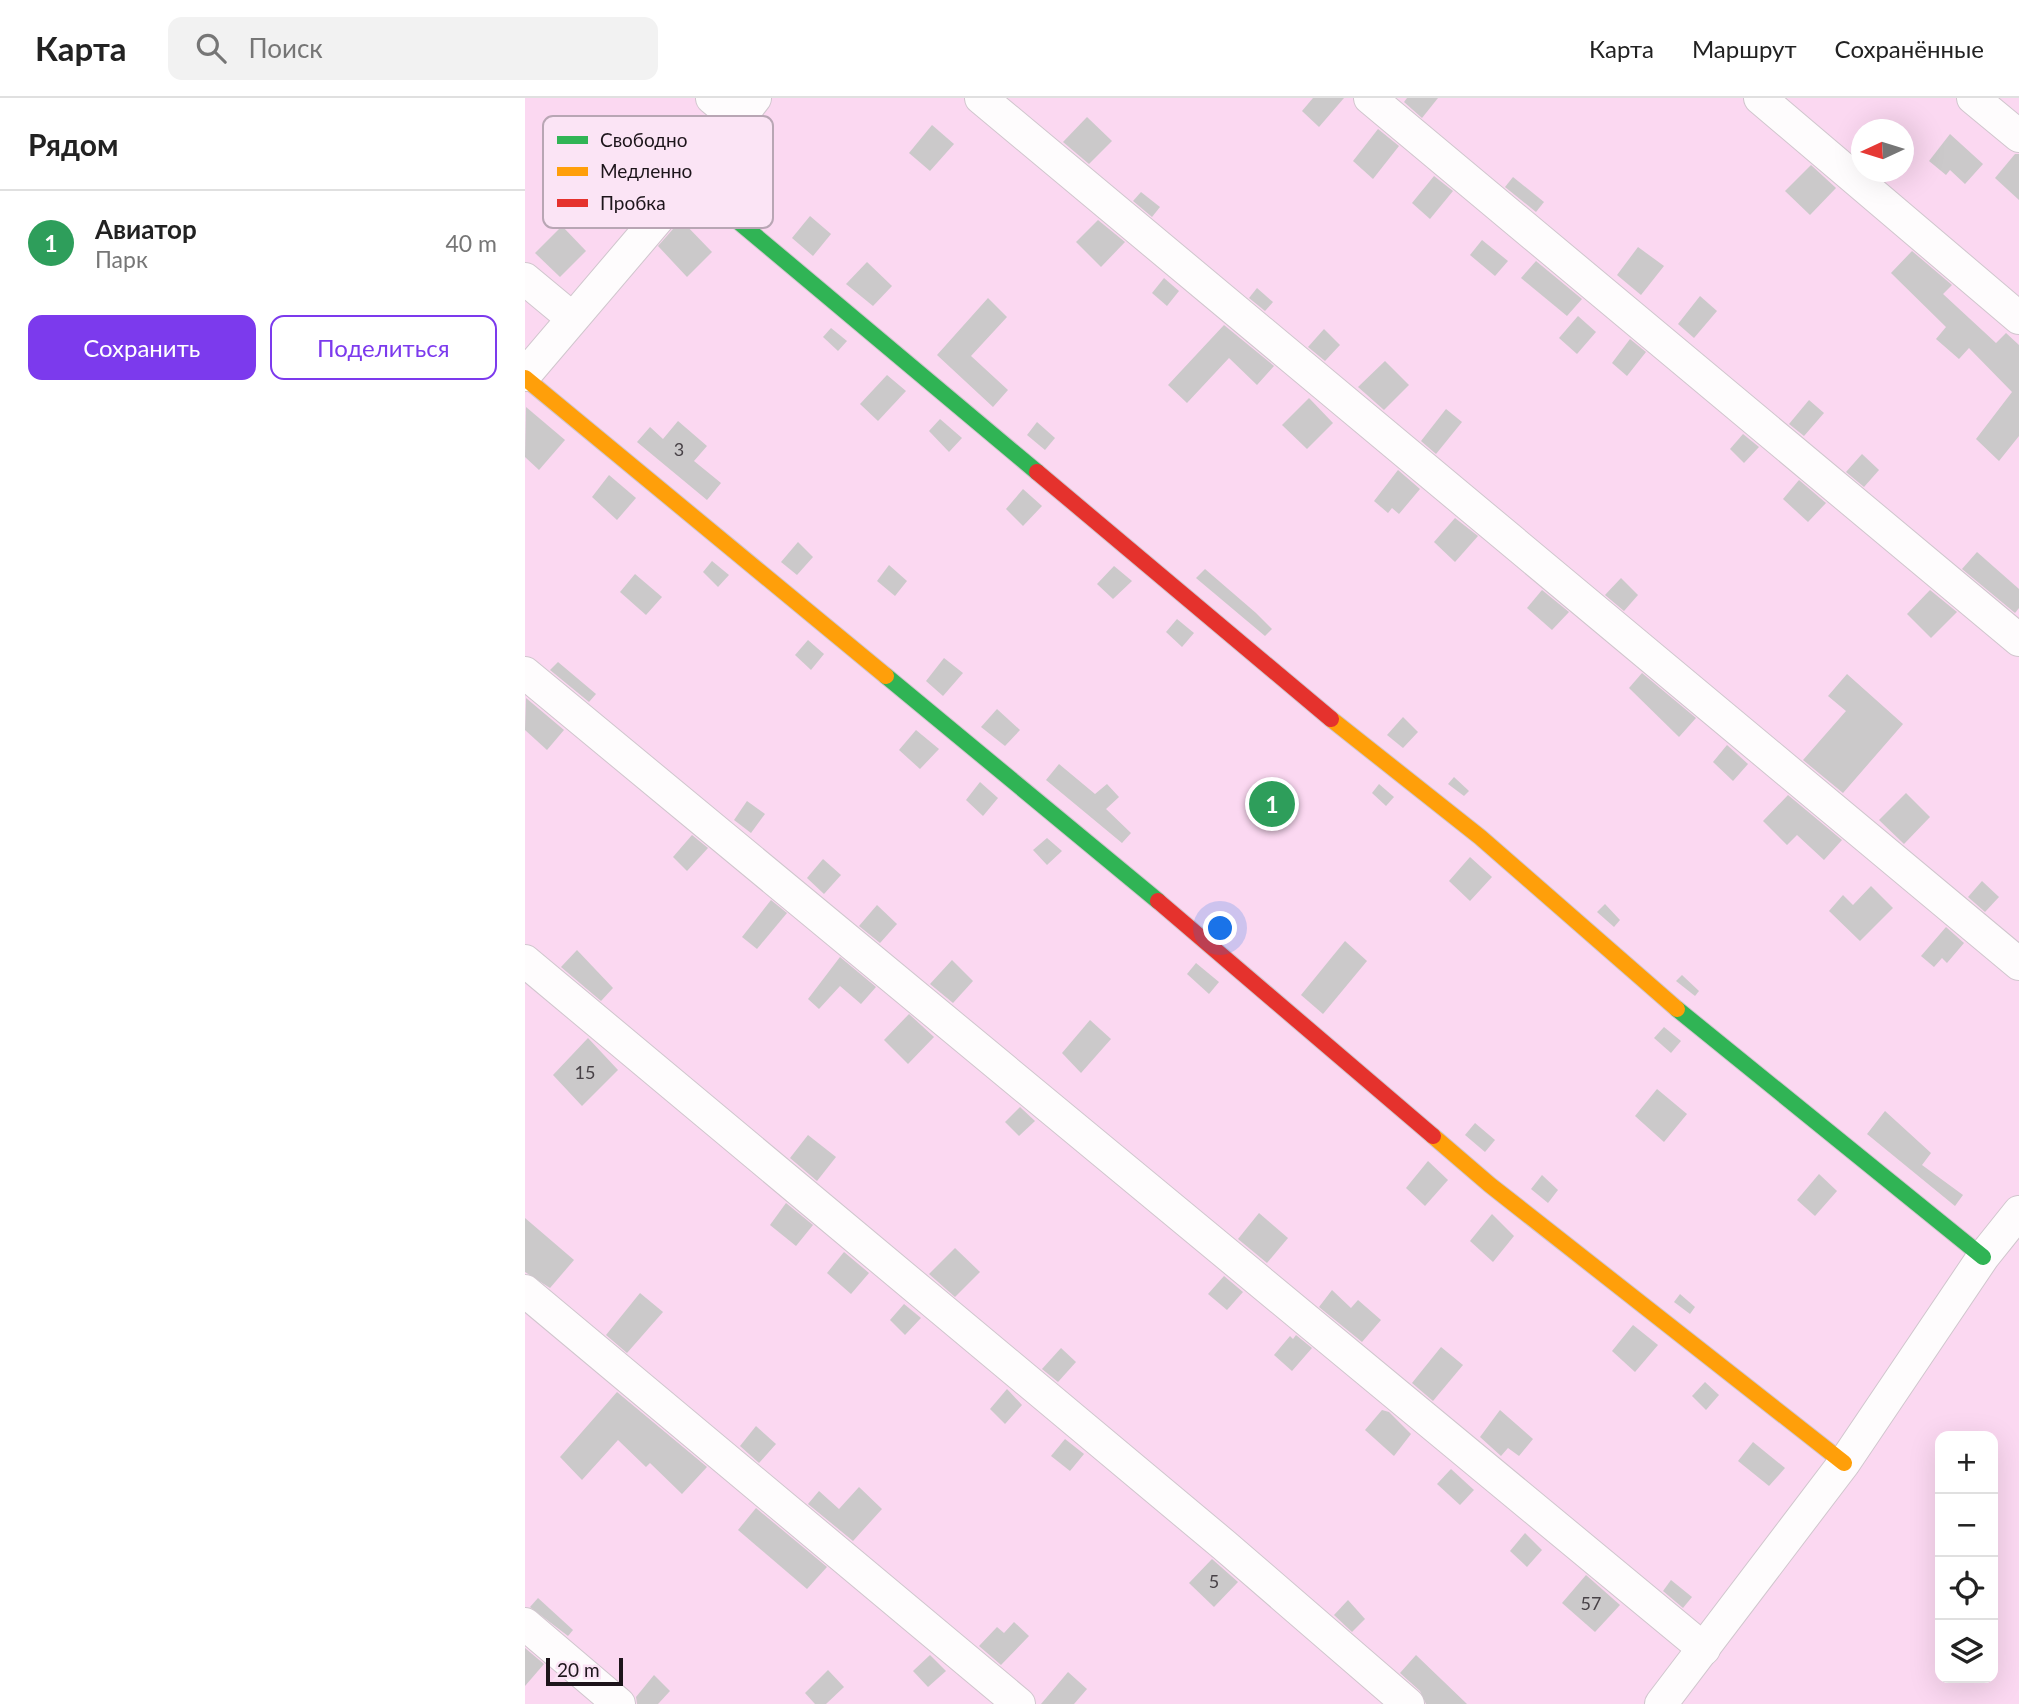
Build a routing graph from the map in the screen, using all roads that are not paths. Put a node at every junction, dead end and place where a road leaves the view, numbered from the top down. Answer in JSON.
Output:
{"nodes":[{"id":1,"x":712,"y":98,"type":"edge"},
{"id":2,"x":981,"y":98,"type":"edge"},
{"id":3,"x":1370,"y":98,"type":"edge"},
{"id":4,"x":1760,"y":98,"type":"edge"},
{"id":5,"x":1973,"y":98,"type":"edge"},
{"id":6,"x":746,"y":108,"type":"edge"},
{"id":7,"x":2019,"y":136,"type":"edge"},
{"id":8,"x":650,"y":228,"type":"edge"},
{"id":9,"x":746,"y":228,"type":"edge"},
{"id":10,"x":525,"y":279,"type":"edge"},
{"id":11,"x":572,"y":318,"type":"junction"},
{"id":12,"x":2019,"y":318,"type":"edge"},
{"id":13,"x":525,"y":376,"type":"edge"},
{"id":14,"x":2019,"y":640,"type":"edge"},
{"id":15,"x":525,"y":673,"type":"edge"},
{"id":16,"x":525,"y":961,"type":"edge"},
{"id":17,"x":2019,"y":964,"type":"edge"},
{"id":18,"x":2019,"y":1212,"type":"edge"},
{"id":19,"x":1983,"y":1257,"type":"junction"},
{"id":20,"x":525,"y":1291,"type":"edge"},
{"id":21,"x":1844,"y":1463,"type":"junction"},
{"id":22,"x":525,"y":1624,"type":"edge"},
{"id":23,"x":1704,"y":1649,"type":"junction"},
{"id":24,"x":619,"y":1704,"type":"edge"},
{"id":25,"x":1019,"y":1704,"type":"edge"},
{"id":26,"x":1408,"y":1704,"type":"edge"},
{"id":27,"x":1661,"y":1704,"type":"edge"}],
"edges":[{"from":1,"to":6,"type":"street"},
{"from":2,"to":17,"type":"street"},
{"from":3,"to":14,"type":"street"},
{"from":4,"to":12,"type":"street"},
{"from":5,"to":7,"type":"street"},
{"from":8,"to":11,"type":"street"},
{"from":9,"to":19,"type":"street"},
{"from":10,"to":11,"type":"street"},
{"from":11,"to":13,"type":"street"},
{"from":13,"to":21,"type":"street"},
{"from":15,"to":23,"type":"street"},
{"from":16,"to":26,"type":"street"},
{"from":18,"to":19,"type":"street"},
{"from":19,"to":21,"type":"street"},
{"from":20,"to":25,"type":"street"},
{"from":21,"to":23,"type":"street"},
{"from":22,"to":24,"type":"street"},
{"from":23,"to":27,"type":"street"}]}
